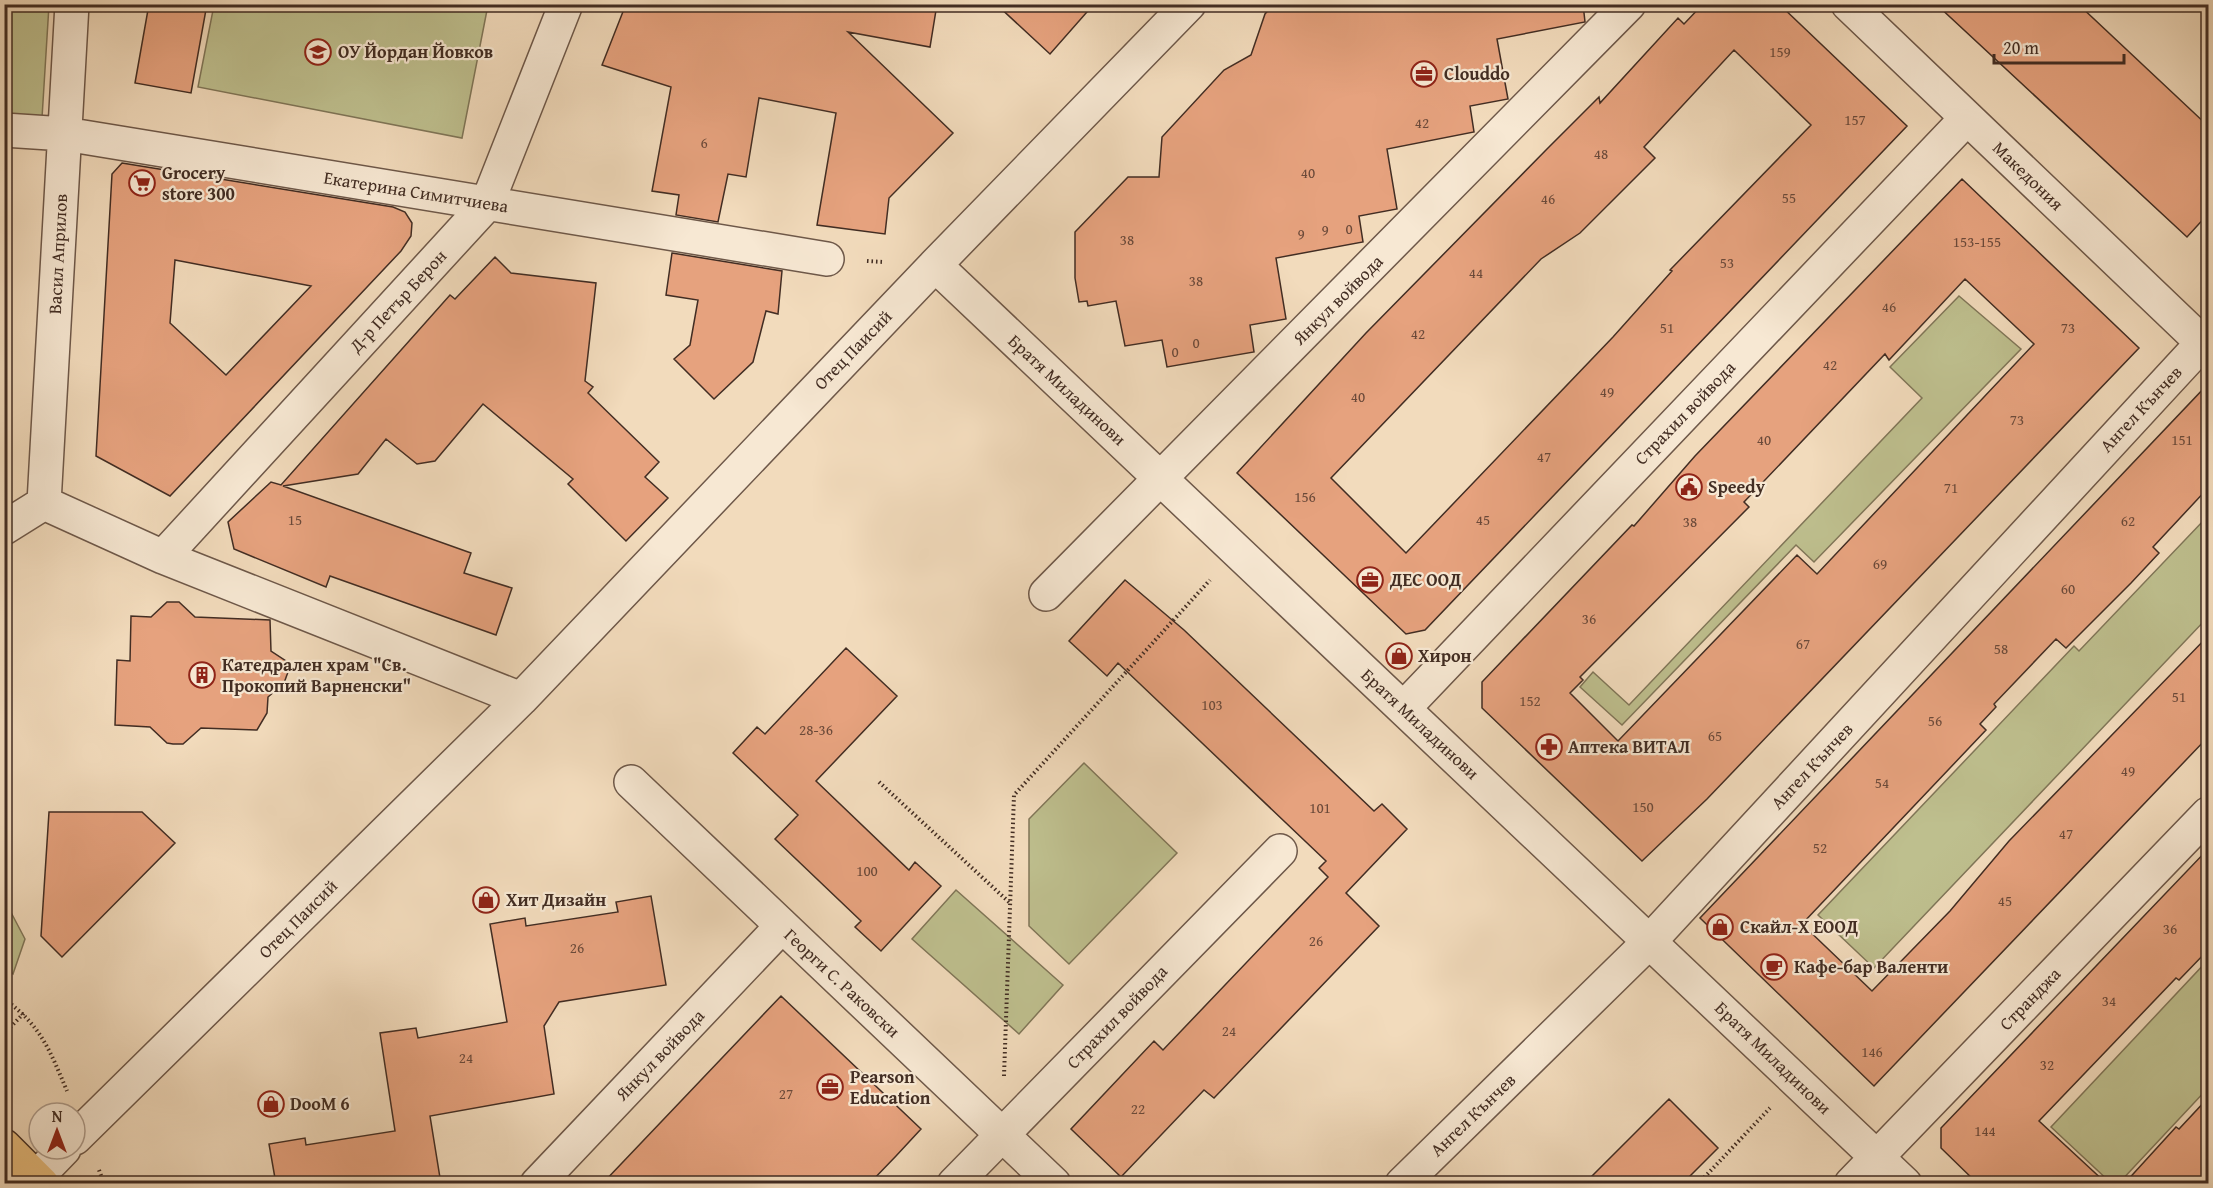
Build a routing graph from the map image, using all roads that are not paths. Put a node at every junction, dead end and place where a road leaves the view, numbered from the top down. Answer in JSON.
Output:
{"nodes":[{"id":1,"x":72,"y":4,"type":"edge"},
{"id":2,"x":566,"y":4,"type":"edge"},
{"id":3,"x":1189,"y":4,"type":"edge"},
{"id":4,"x":1629,"y":4,"type":"edge"},
{"id":5,"x":1848,"y":4,"type":"edge"},
{"id":6,"x":1967,"y":118,"type":"junction"},
{"id":7,"x":4,"y":130,"type":"edge"},
{"id":8,"x":65,"y":134,"type":"junction"},
{"id":9,"x":487,"y":204,"type":"junction"},
{"id":10,"x":827,"y":259,"type":"dead end"},
{"id":11,"x":934,"y":265,"type":"junction"},
{"id":12,"x":2207,"y":342,"type":"edge"},
{"id":13,"x":1161,"y":479,"type":"junction"},
{"id":14,"x":45,"y":503,"type":"junction"},
{"id":15,"x":4,"y":528,"type":"edge"},
{"id":16,"x":163,"y":557,"type":"junction"},
{"id":17,"x":1046,"y":594,"type":"dead end"},
{"id":18,"x":521,"y":699,"type":"junction"},
{"id":19,"x":1404,"y":708,"type":"junction"},
{"id":20,"x":631,"y":782,"type":"dead end"},
{"id":21,"x":2208,"y":814,"type":"edge"},
{"id":22,"x":1280,"y":851,"type":"dead end"},
{"id":23,"x":782,"y":926,"type":"junction"},
{"id":24,"x":1650,"y":942,"type":"junction"},
{"id":25,"x":87,"y":1126,"type":"edge"},
{"id":26,"x":1002,"y":1135,"type":"junction"},
{"id":27,"x":4,"y":1146,"type":"edge"},
{"id":28,"x":1877,"y":1157,"type":"junction"},
{"id":29,"x":55,"y":1161,"type":"edge"},
{"id":30,"x":36,"y":1182,"type":"edge"},
{"id":31,"x":537,"y":1184,"type":"edge"},
{"id":32,"x":954,"y":1184,"type":"edge"},
{"id":33,"x":1054,"y":1184,"type":"edge"},
{"id":34,"x":1402,"y":1184,"type":"edge"},
{"id":35,"x":1851,"y":1184,"type":"edge"},
{"id":36,"x":1905,"y":1184,"type":"edge"}],
"edges":[{"from":1,"to":8,"type":"street","name":"Васил Априлов"},
{"from":2,"to":9,"type":"street","name":"Д-р Петър Берон"},
{"from":3,"to":11,"type":"street","name":"Отец Паисий"},
{"from":4,"to":13,"type":"street","name":"Янкул войвода"},
{"from":5,"to":6,"type":"street","name":"Македония"},
{"from":6,"to":12,"type":"street","name":"Македония"},
{"from":6,"to":19,"type":"street","name":"Страхил войвода"},
{"from":7,"to":8,"type":"street","name":"Екатерина Симитчиева"},
{"from":8,"to":9,"type":"street","name":"Екатерина Симитчиева"},
{"from":8,"to":14,"type":"street","name":"Васил Априлов"},
{"from":9,"to":10,"type":"street","name":"Екатерина Симитчиева"},
{"from":9,"to":16,"type":"street","name":"Д-р Петър Берон"},
{"from":11,"to":13,"type":"street","name":"Братя Миладинови"},
{"from":11,"to":18,"type":"street","name":"Отец Паисий"},
{"from":12,"to":24,"type":"street","name":"Ангел Кънчев"},
{"from":13,"to":17,"type":"street","name":"Янкул войвода"},
{"from":13,"to":19,"type":"street","name":"Братя Миладинови"},
{"from":14,"to":15,"type":"street"},
{"from":14,"to":16,"type":"street"},
{"from":16,"to":18,"type":"street"},
{"from":18,"to":25,"type":"street","name":"Отец Паисий"},
{"from":19,"to":24,"type":"street","name":"Братя Миладинови"},
{"from":20,"to":23,"type":"street","name":"Георги С. Раковски"},
{"from":21,"to":28,"type":"street","name":"Странджа"},
{"from":22,"to":26,"type":"street","name":"Страхил войвода"},
{"from":23,"to":26,"type":"street","name":"Георги С. Раковски"},
{"from":23,"to":31,"type":"street","name":"Янкул войвода"},
{"from":24,"to":28,"type":"street","name":"Братя Миладинови"},
{"from":24,"to":34,"type":"street","name":"Ангел Кънчев"},
{"from":26,"to":32,"type":"street","name":"Страхил войвода"},
{"from":26,"to":33,"type":"street","name":"Георги С. Раковски"},
{"from":27,"to":30,"type":"main road"},
{"from":28,"to":35,"type":"street","name":"Странджа"},
{"from":28,"to":36,"type":"street","name":"Братя Миладинови"},
{"from":29,"to":30,"type":"street","name":"Отец Паисий"}]}
